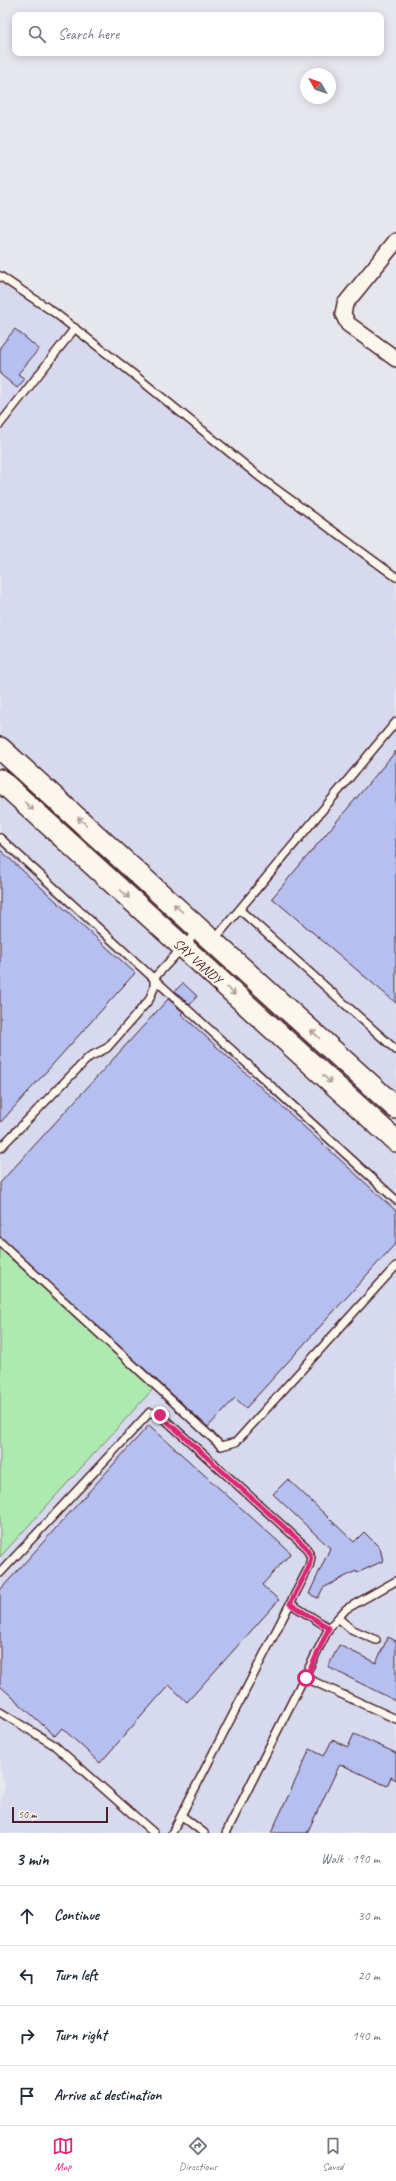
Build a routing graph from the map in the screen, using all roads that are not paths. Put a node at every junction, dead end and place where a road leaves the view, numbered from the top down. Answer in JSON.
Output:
{"nodes":[{"id":1,"x":396,"y":241,"type":"edge"},
{"id":2,"x":0,"y":276,"type":"edge"},
{"id":3,"x":75,"y":328,"type":"junction"},
{"id":4,"x":396,"y":360,"type":"edge"},
{"id":5,"x":0,"y":424,"type":"edge"},
{"id":6,"x":396,"y":577,"type":"edge"},
{"id":7,"x":396,"y":722,"type":"edge"},
{"id":8,"x":0,"y":748,"type":"edge"},
{"id":9,"x":0,"y":780,"type":"edge"},
{"id":10,"x":0,"y":838,"type":"edge"},
{"id":11,"x":240,"y":910,"type":"junction"},
{"id":12,"x":207,"y":934,"type":"junction"},
{"id":13,"x":183,"y":947,"type":"junction"},
{"id":14,"x":154,"y":978,"type":"junction"},
{"id":15,"x":396,"y":1050,"type":"edge"},
{"id":16,"x":396,"y":1108,"type":"edge"},
{"id":17,"x":396,"y":1141,"type":"edge"},
{"id":18,"x":0,"y":1148,"type":"edge"},
{"id":19,"x":396,"y":1200,"type":"edge"},
{"id":20,"x":0,"y":1242,"type":"edge"},
{"id":21,"x":396,"y":1266,"type":"edge"},
{"id":22,"x":0,"y":1574,"type":"edge"},
{"id":23,"x":396,"y":1581,"type":"edge"},
{"id":24,"x":290,"y":1604,"type":"junction"},
{"id":25,"x":338,"y":1618,"type":"junction"},
{"id":26,"x":329,"y":1628,"type":"junction"},
{"id":27,"x":376,"y":1640,"type":"dead end"},
{"id":28,"x":306,"y":1678,"type":"junction"},
{"id":29,"x":0,"y":1712,"type":"edge"},
{"id":30,"x":396,"y":1719,"type":"edge"},
{"id":31,"x":182,"y":1816,"type":"junction"},
{"id":32,"x":154,"y":1833,"type":"edge"},
{"id":33,"x":172,"y":1833,"type":"edge"},
{"id":34,"x":204,"y":1833,"type":"edge"},
{"id":35,"x":226,"y":1833,"type":"edge"}],
"edges":[{"from":1,"to":4,"type":"street"},
{"from":2,"to":3,"type":"lane"},
{"from":3,"to":5,"type":"lane"},
{"from":3,"to":6,"type":"lane"},
{"from":7,"to":11,"type":"lane"},
{"from":12,"to":8,"type":"street","name":"SAY VANDY","one_way":true},
{"from":9,"to":13,"type":"street","name":"SAY VANDY","one_way":true},
{"from":10,"to":14,"type":"lane"},
{"from":11,"to":12,"type":"lane"},
{"from":11,"to":15,"type":"lane"},
{"from":12,"to":13,"type":"lane"},
{"from":16,"to":12,"type":"street","name":"SAY VANDY","one_way":true},
{"from":13,"to":14,"type":"lane"},
{"from":13,"to":17,"type":"street","name":"SAY VANDY","one_way":true},
{"from":14,"to":18,"type":"lane"},
{"from":14,"to":19,"type":"lane"},
{"from":20,"to":21,"type":"lane"},
{"from":22,"to":24,"type":"lane"},
{"from":23,"to":25,"type":"lane"},
{"from":24,"to":26,"type":"lane"},
{"from":24,"to":31,"type":"lane"},
{"from":25,"to":26,"type":"lane"},
{"from":25,"to":27,"type":"lane"},
{"from":26,"to":28,"type":"lane"},
{"from":28,"to":30,"type":"lane"},
{"from":28,"to":35,"type":"lane"},
{"from":29,"to":32,"type":"lane"},
{"from":31,"to":33,"type":"lane"},
{"from":31,"to":34,"type":"lane"}]}
